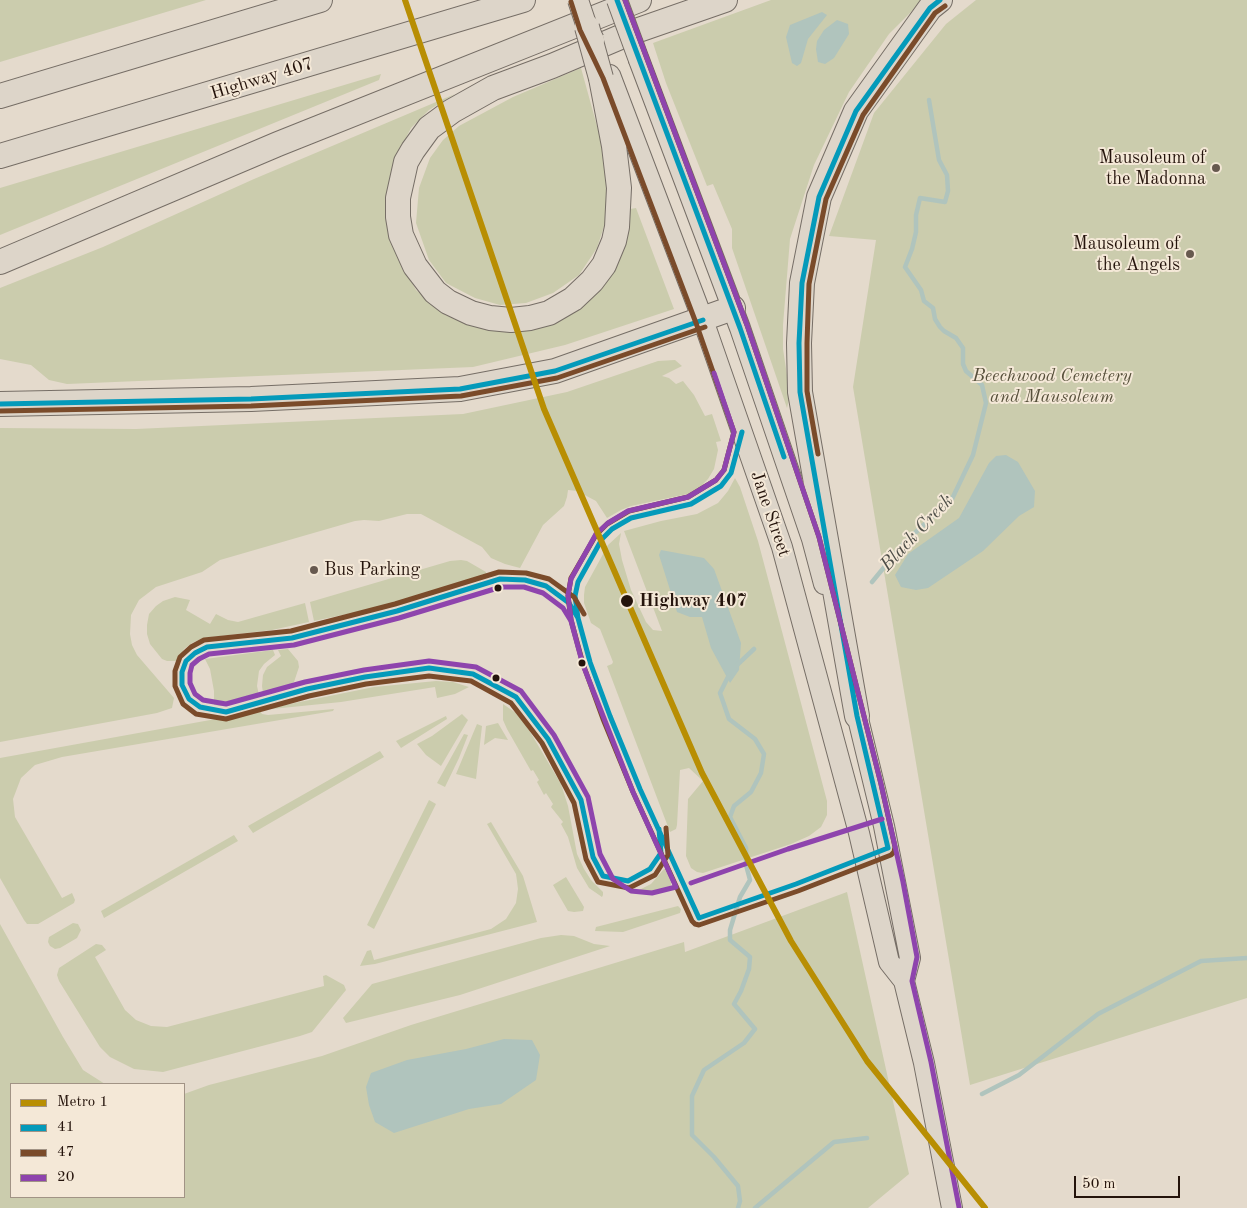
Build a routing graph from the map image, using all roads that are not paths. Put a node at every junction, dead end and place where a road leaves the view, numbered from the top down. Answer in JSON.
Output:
{"nodes":[{"id":1,"x":320,"y":0,"type":"edge"},
{"id":2,"x":524,"y":0,"type":"edge"},
{"id":3,"x":578,"y":0,"type":"edge"},
{"id":4,"x":617,"y":0,"type":"edge"},
{"id":5,"x":639,"y":0,"type":"edge"},
{"id":6,"x":725,"y":0,"type":"edge"},
{"id":7,"x":940,"y":0,"type":"edge"},
{"id":8,"x":587,"y":27,"type":"joint"},
{"id":9,"x":605,"y":76,"type":"junction"},
{"id":10,"x":0,"y":96,"type":"edge"},
{"id":11,"x":0,"y":156,"type":"edge"},
{"id":12,"x":0,"y":262,"type":"edge"},
{"id":13,"x":733,"y":308,"type":"junction"},
{"id":14,"x":703,"y":320,"type":"junction"},
{"id":15,"x":0,"y":404,"type":"edge"},
{"id":16,"x":857,"y":716,"type":"junction"},
{"id":17,"x":904,"y":981,"type":"junction"},
{"id":18,"x":952,"y":1208,"type":"edge"}],
"edges":[{"from":1,"to":10,"type":"highway"},
{"from":2,"to":11,"type":"highway","name":"Highway 407"},
{"from":3,"to":8,"type":"main road","bridge":true},
{"from":4,"to":13,"type":"main road","name":"Jane Street","bridge":true},
{"from":5,"to":12,"type":"highway"},
{"from":6,"to":9,"type":"highway"},
{"from":7,"to":16,"type":"highway"},
{"from":8,"to":9,"type":"highway","bridge":true},
{"from":9,"to":14,"type":"main road","name":"Jane Street"},
{"from":13,"to":14,"type":"highway"},
{"from":13,"to":16,"type":"main road","name":"Jane Street"},
{"from":14,"to":15,"type":"highway"},
{"from":14,"to":17,"type":"main road","name":"Jane Street"},
{"from":16,"to":17,"type":"main road","name":"Jane Street"},
{"from":17,"to":18,"type":"main road","name":"Jane Street"}]}
